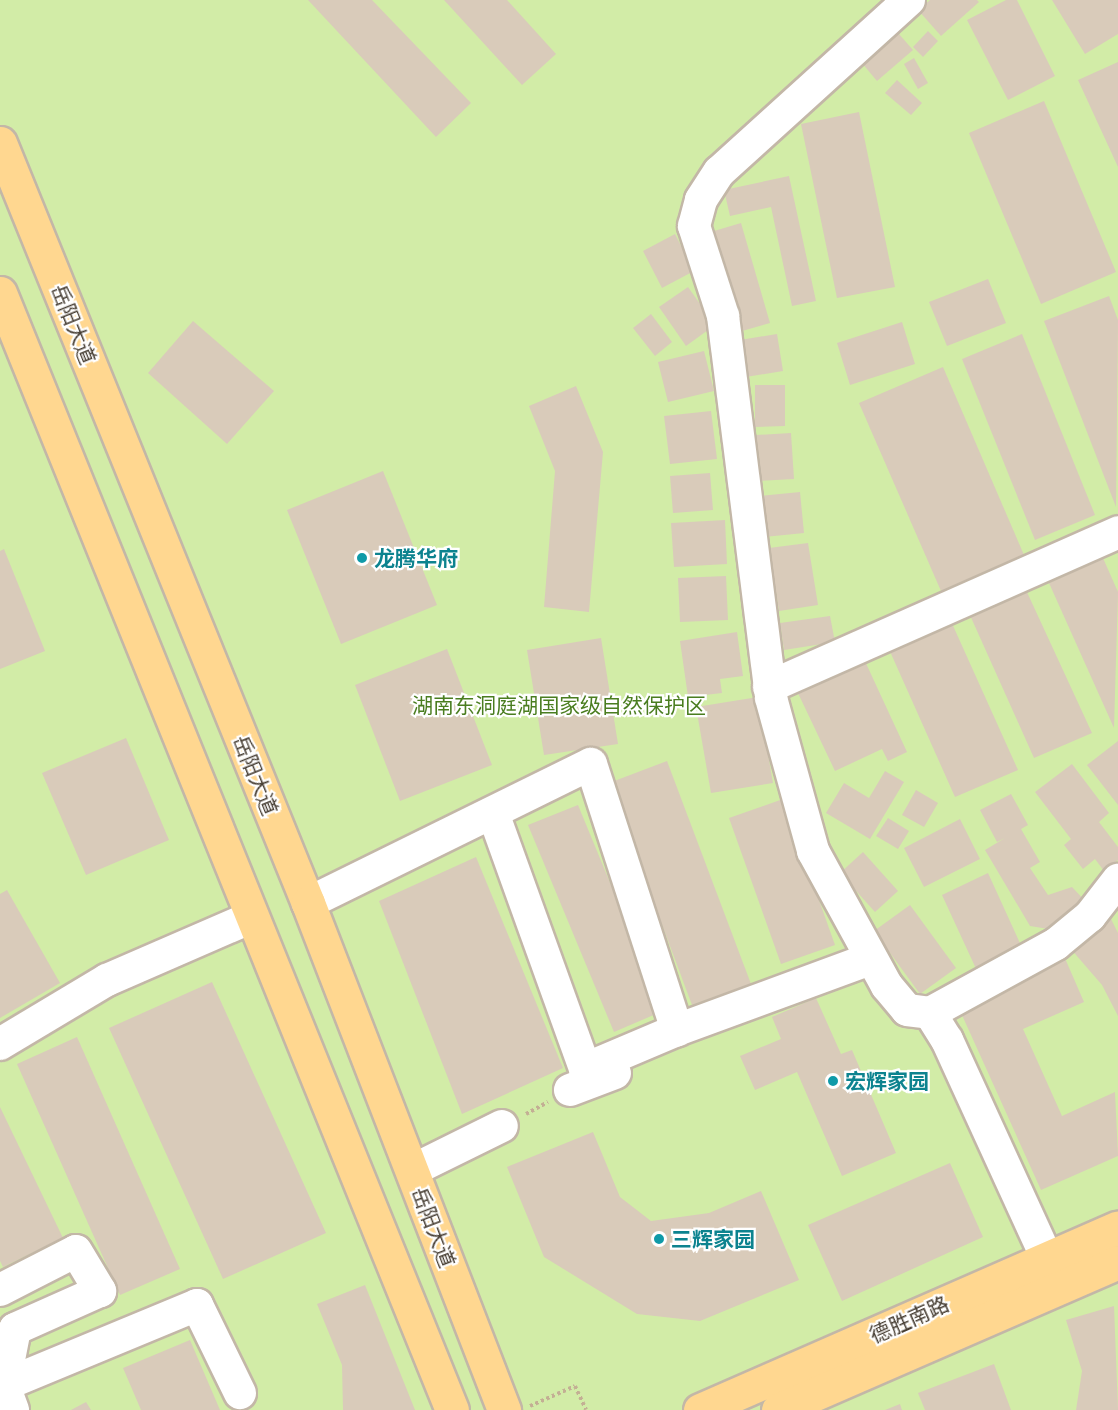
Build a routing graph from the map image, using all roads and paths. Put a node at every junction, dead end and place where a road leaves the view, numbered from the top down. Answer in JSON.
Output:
{"nodes":[{"id":1,"x":909,"y":0,"type":"edge"},
{"id":2,"x":0,"y":143,"type":"edge"},
{"id":3,"x":0,"y":293,"type":"edge"},
{"id":4,"x":1118,"y":532,"type":"edge"},
{"id":5,"x":769,"y":687,"type":"junction"},
{"id":6,"x":493,"y":813,"type":"junction"},
{"id":7,"x":1118,"y":879,"type":"edge"},
{"id":8,"x":308,"y":903,"type":"junction"},
{"id":9,"x":252,"y":917,"type":"junction"},
{"id":10,"x":870,"y":959,"type":"junction"},
{"id":11,"x":930,"y":1013,"type":"junction"},
{"id":12,"x":678,"y":1030,"type":"junction"},
{"id":13,"x":0,"y":1044,"type":"edge"},
{"id":14,"x":570,"y":1090,"type":"joint"},
{"id":15,"x":502,"y":1126,"type":"joint"},
{"id":16,"x":413,"y":1170,"type":"junction"},
{"id":17,"x":1118,"y":1227,"type":"edge"},
{"id":18,"x":1047,"y":1258,"type":"junction"},
{"id":19,"x":1118,"y":1262,"type":"edge"},
{"id":20,"x":0,"y":1290,"type":"edge"},
{"id":21,"x":240,"y":1393,"type":"dead end"},
{"id":22,"x":9,"y":1398,"type":"edge"},
{"id":23,"x":452,"y":1410,"type":"edge"},
{"id":24,"x":504,"y":1410,"type":"edge"},
{"id":25,"x":521,"y":1410,"type":"edge"},
{"id":26,"x":586,"y":1410,"type":"edge"},
{"id":27,"x":700,"y":1410,"type":"edge"},
{"id":28,"x":778,"y":1410,"type":"edge"}],
"edges":[{"from":1,"to":5,"type":"street"},
{"from":2,"to":8,"type":"main road","name":"岳阳大道"},
{"from":3,"to":9,"type":"main road"},
{"from":4,"to":5,"type":"street"},
{"from":5,"to":10,"type":"street"},
{"from":6,"to":8,"type":"street"},
{"from":6,"to":12,"type":"street"},
{"from":6,"to":12,"type":"street"},
{"from":7,"to":11,"type":"street"},
{"from":8,"to":16,"type":"main road","name":"岳阳大道"},
{"from":9,"to":13,"type":"street"},
{"from":9,"to":23,"type":"main road"},
{"from":10,"to":11,"type":"street"},
{"from":10,"to":12,"type":"street"},
{"from":10,"to":14,"type":"street"},
{"from":11,"to":18,"type":"street"},
{"from":14,"to":15,"type":"path"},
{"from":15,"to":16,"type":"street"},
{"from":16,"to":24,"type":"main road","name":"岳阳大道"},
{"from":17,"to":18,"type":"main road","name":"德胜南路"},
{"from":18,"to":27,"type":"main road","name":"德胜南路"},
{"from":19,"to":28,"type":"main road","name":"德胜南路"},
{"from":20,"to":22,"type":"street"},
{"from":21,"to":22,"type":"street"},
{"from":25,"to":26,"type":"path"}]}
